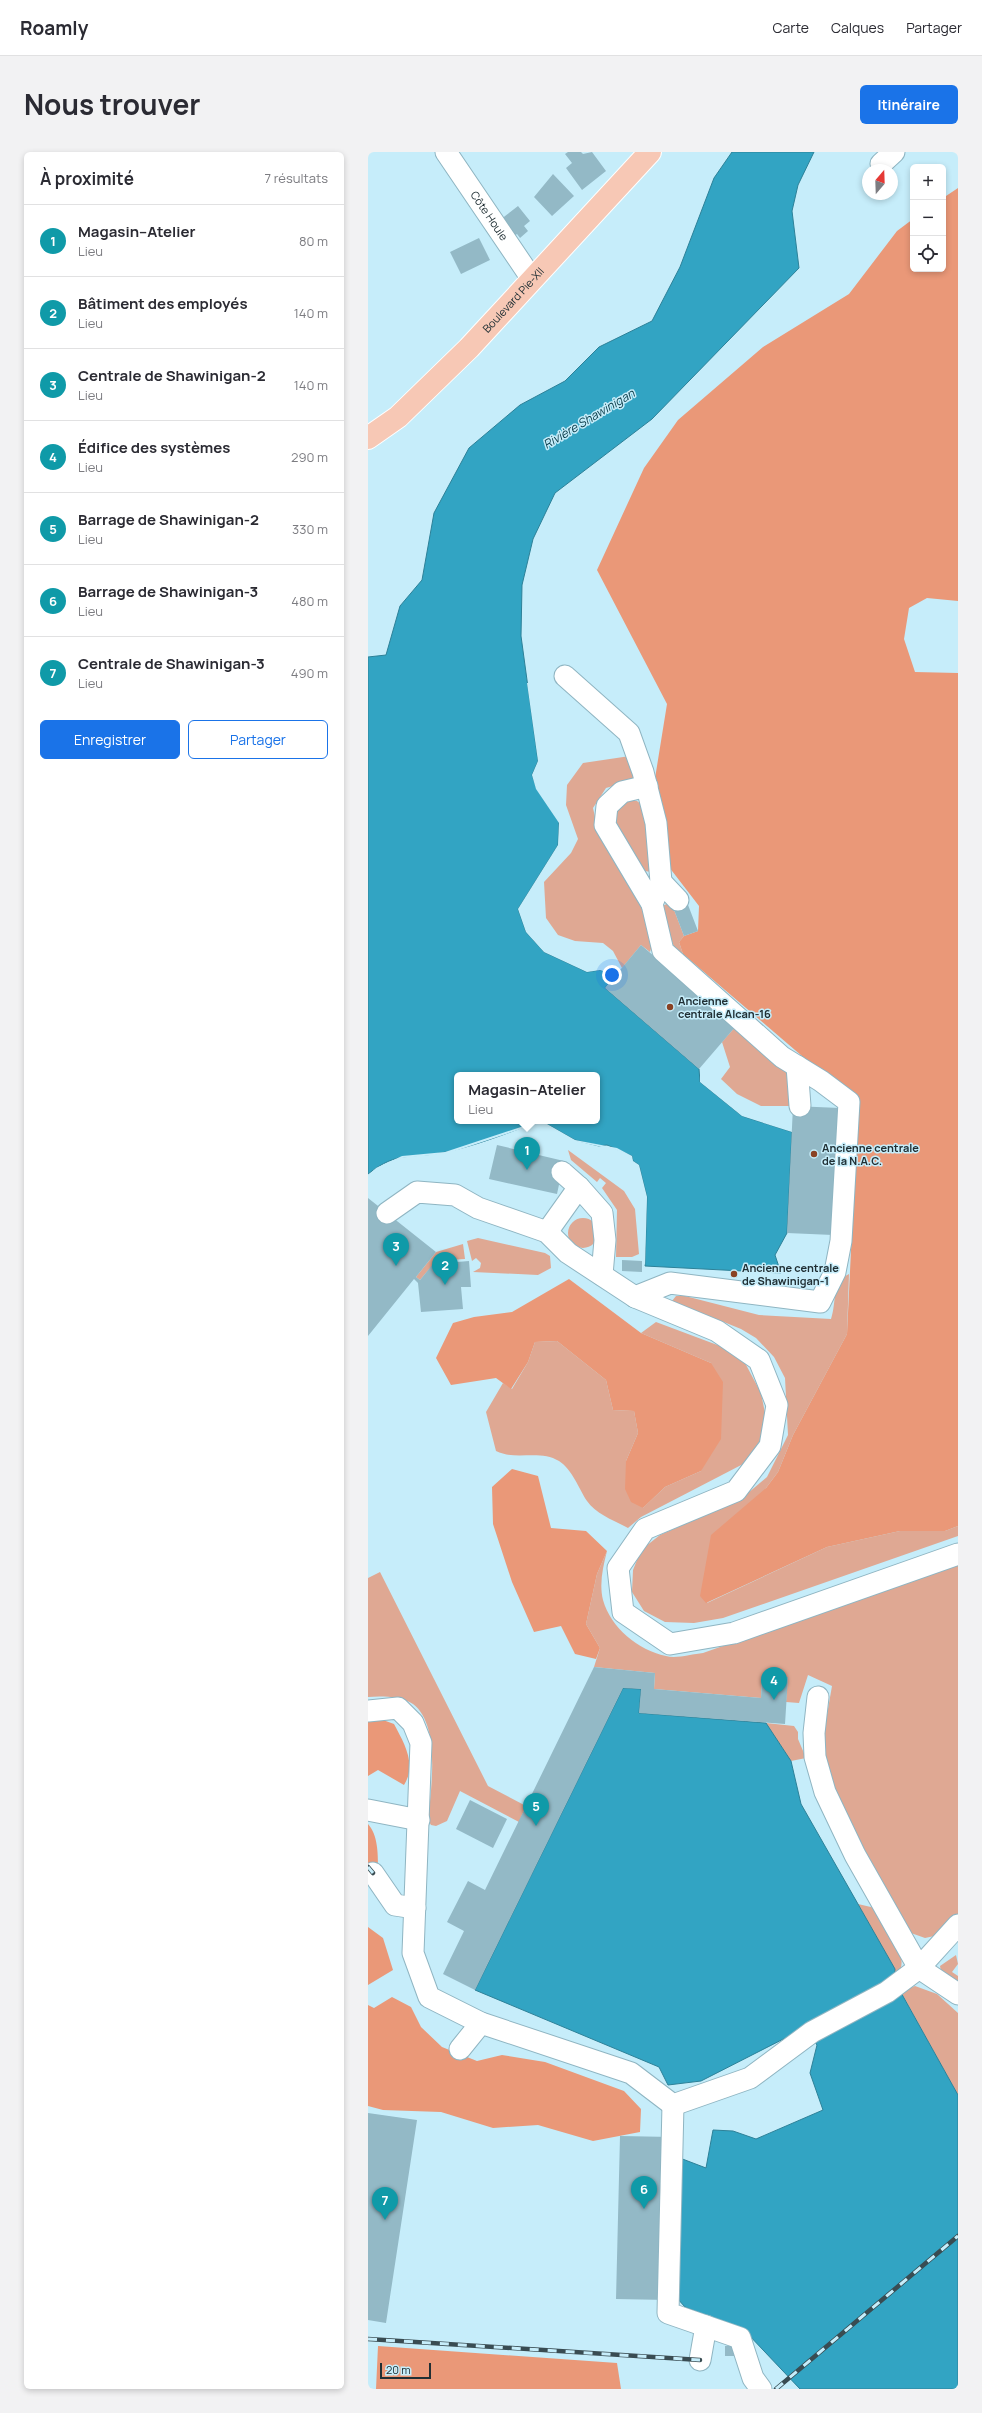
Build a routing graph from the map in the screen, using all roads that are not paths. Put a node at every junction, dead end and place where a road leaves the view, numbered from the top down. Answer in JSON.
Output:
{"nodes":[{"id":1,"x":446,"y":152,"type":"edge"},
{"id":2,"x":650,"y":152,"type":"edge"},
{"id":3,"x":532,"y":279,"type":"junction"},
{"id":4,"x":368,"y":438,"type":"edge"},
{"id":5,"x":565,"y":676,"type":"dead end"},
{"id":6,"x":647,"y":786,"type":"junction"},
{"id":7,"x":652,"y":904,"type":"junction"},
{"id":8,"x":797,"y":1066,"type":"junction"},
{"id":9,"x":800,"y":1106,"type":"dead end"},
{"id":10,"x":562,"y":1172,"type":"dead end"},
{"id":11,"x":579,"y":1187,"type":"junction"},
{"id":12,"x":387,"y":1213,"type":"dead end"},
{"id":13,"x":547,"y":1232,"type":"junction"},
{"id":14,"x":602,"y":1275,"type":"junction"},
{"id":15,"x":634,"y":1297,"type":"junction"},
{"id":16,"x":958,"y":1554,"type":"edge"},
{"id":17,"x":818,"y":1697,"type":"dead end"},
{"id":18,"x":368,"y":1711,"type":"edge"},
{"id":19,"x":368,"y":1810,"type":"edge"},
{"id":20,"x":419,"y":1820,"type":"junction"},
{"id":21,"x":373,"y":1873,"type":"dead end"},
{"id":22,"x":415,"y":1908,"type":"junction"},
{"id":23,"x":955,"y":1936,"type":"edge"},
{"id":24,"x":919,"y":1968,"type":"junction"},
{"id":25,"x":958,"y":1994,"type":"edge"},
{"id":26,"x":481,"y":2023,"type":"junction"},
{"id":27,"x":460,"y":2049,"type":"dead end"},
{"id":28,"x":673,"y":2105,"type":"junction"},
{"id":29,"x":706,"y":2326,"type":"junction"},
{"id":30,"x":700,"y":2360,"type":"dead end"},
{"id":31,"x":761,"y":2389,"type":"edge"}],
"edges":[{"from":1,"to":3,"type":"street","name":"Côte Houle"},
{"from":2,"to":3,"type":"main road","name":"Boulevard Pie-XII"},
{"from":3,"to":4,"type":"main road","name":"Boulevard Pie-XII"},
{"from":5,"to":6,"type":"street"},
{"from":6,"to":7,"type":"street"},
{"from":6,"to":7,"type":"street"},
{"from":7,"to":8,"type":"street"},
{"from":8,"to":9,"type":"street"},
{"from":8,"to":15,"type":"street"},
{"from":10,"to":11,"type":"street"},
{"from":11,"to":13,"type":"street"},
{"from":11,"to":14,"type":"street"},
{"from":12,"to":13,"type":"street"},
{"from":13,"to":14,"type":"street"},
{"from":14,"to":15,"type":"street"},
{"from":15,"to":16,"type":"street"},
{"from":17,"to":24,"type":"street"},
{"from":18,"to":20,"type":"street"},
{"from":19,"to":20,"type":"street"},
{"from":20,"to":22,"type":"street"},
{"from":21,"to":22,"type":"street"},
{"from":22,"to":26,"type":"street"},
{"from":23,"to":24,"type":"street"},
{"from":24,"to":25,"type":"street"},
{"from":24,"to":28,"type":"street"},
{"from":26,"to":27,"type":"street"},
{"from":26,"to":28,"type":"street"},
{"from":28,"to":29,"type":"street"},
{"from":29,"to":30,"type":"street"},
{"from":29,"to":31,"type":"street"}]}
